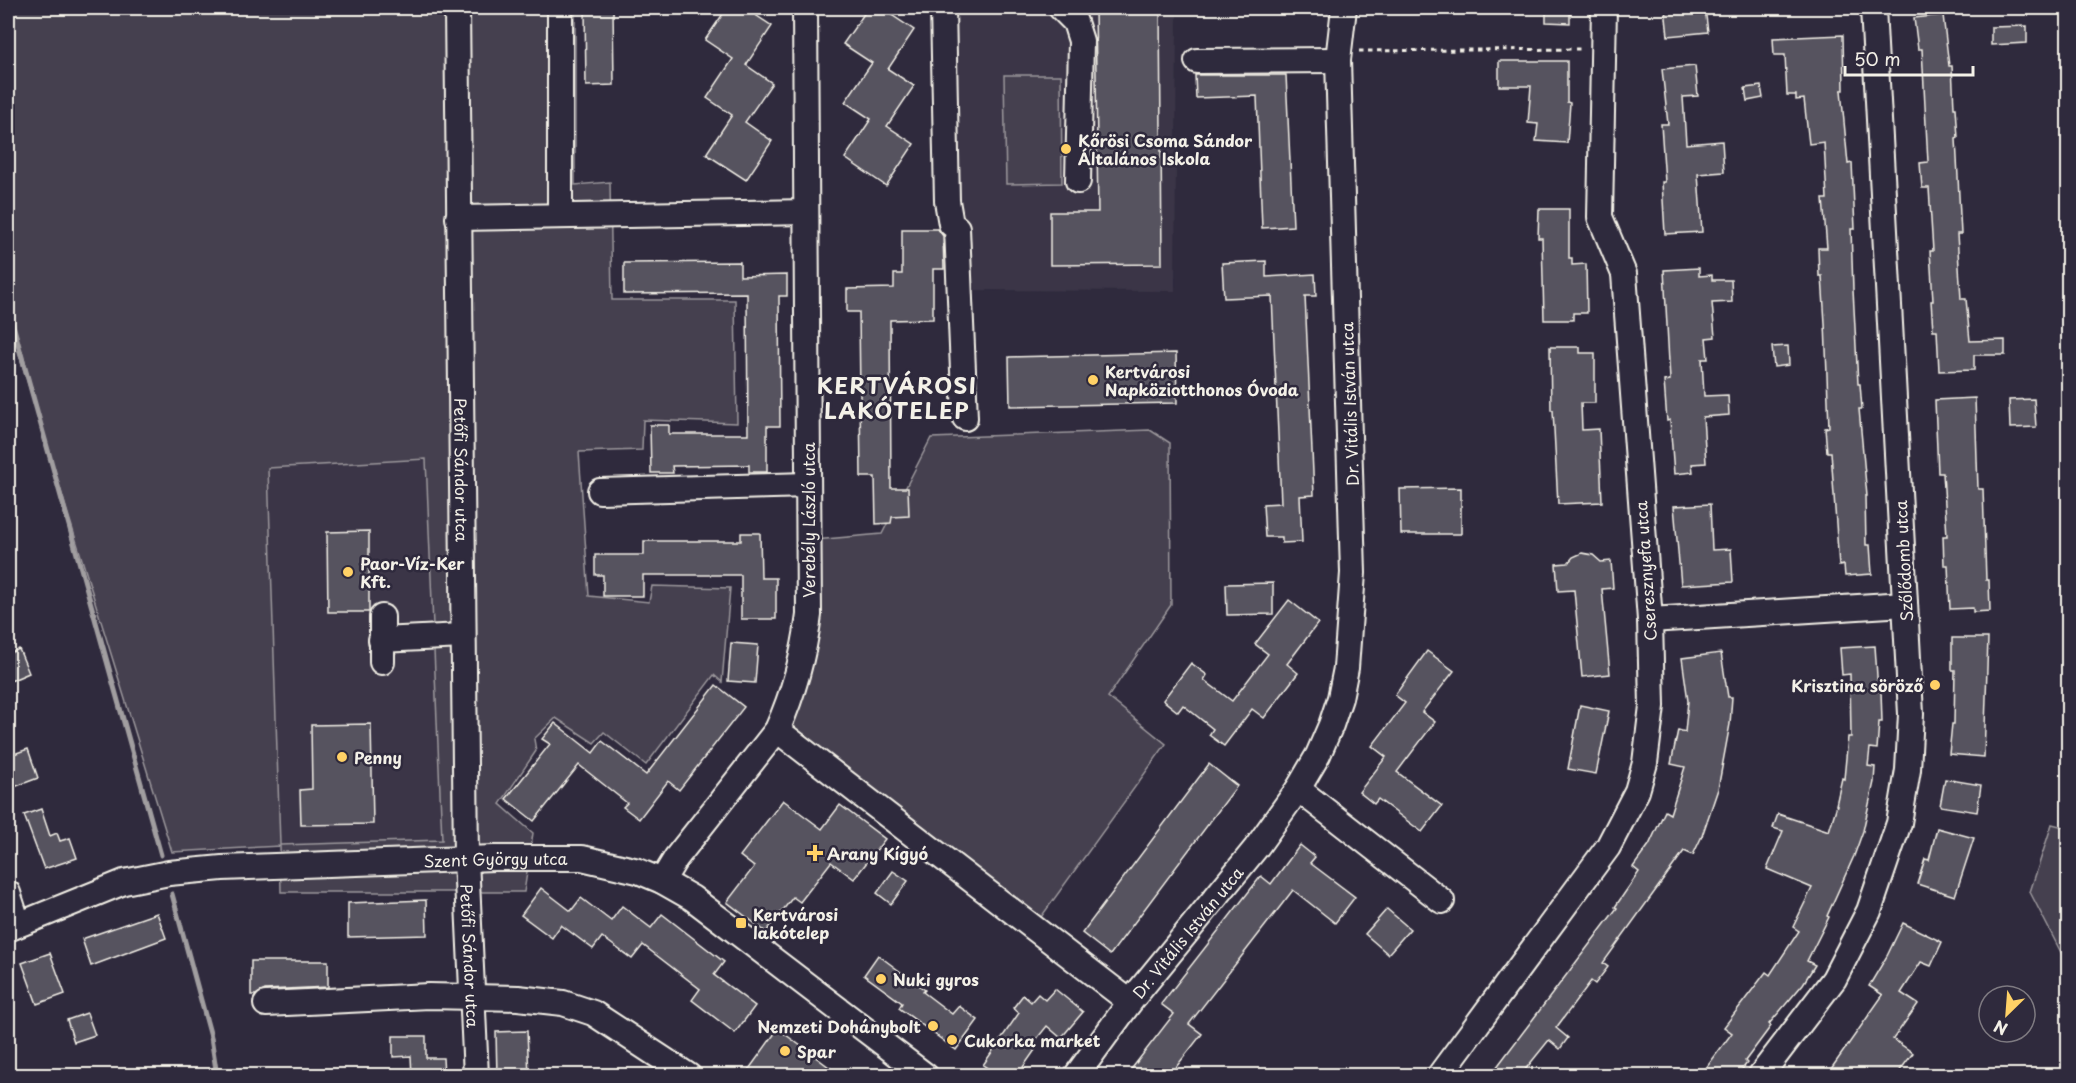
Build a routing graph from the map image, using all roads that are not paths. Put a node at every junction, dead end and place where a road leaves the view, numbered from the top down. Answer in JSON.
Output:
{"nodes":[{"id":1,"x":457,"y":8,"type":"edge"},
{"id":2,"x":560,"y":8,"type":"edge"},
{"id":3,"x":806,"y":8,"type":"edge"},
{"id":4,"x":943,"y":8,"type":"edge"},
{"id":5,"x":1061,"y":8,"type":"edge"},
{"id":6,"x":1344,"y":8,"type":"edge"},
{"id":7,"x":1604,"y":8,"type":"edge"},
{"id":8,"x":1873,"y":8,"type":"edge"},
{"id":9,"x":1338,"y":56,"type":"junction"},
{"id":10,"x":1197,"y":61,"type":"dead end"},
{"id":11,"x":1078,"y":181,"type":"dead end"},
{"id":12,"x":807,"y":212,"type":"junction"},
{"id":13,"x":560,"y":216,"type":"junction"},
{"id":14,"x":458,"y":218,"type":"junction"},
{"id":15,"x":965,"y":418,"type":"dead end"},
{"id":16,"x":808,"y":485,"type":"junction"},
{"id":17,"x":600,"y":491,"type":"dead end"},
{"id":18,"x":1905,"y":604,"type":"junction"},
{"id":19,"x":1650,"y":620,"type":"junction"},
{"id":20,"x":463,"y":636,"type":"junction"},
{"id":21,"x":382,"y":640,"type":"dead end"},
{"id":22,"x":777,"y":729,"type":"junction"},
{"id":23,"x":1298,"y":789,"type":"junction"},
{"id":24,"x":466,"y":859,"type":"junction"},
{"id":25,"x":662,"y":881,"type":"junction"},
{"id":26,"x":8,"y":893,"type":"edge"},
{"id":27,"x":1442,"y":901,"type":"dead end"},
{"id":28,"x":13,"y":926,"type":"edge"},
{"id":29,"x":473,"y":997,"type":"junction"},
{"id":30,"x":1130,"y":1002,"type":"junction"},
{"id":31,"x":266,"y":1004,"type":"dead end"},
{"id":32,"x":664,"y":1067,"type":"edge"},
{"id":33,"x":476,"y":1076,"type":"edge"},
{"id":34,"x":689,"y":1076,"type":"edge"},
{"id":35,"x":926,"y":1076,"type":"edge"},
{"id":36,"x":1076,"y":1076,"type":"edge"},
{"id":37,"x":1439,"y":1076,"type":"edge"},
{"id":38,"x":1760,"y":1076,"type":"edge"}],
"edges":[{"from":1,"to":14,"type":"street","name":"Petőfi Sándor utca"},
{"from":2,"to":13,"type":"street"},
{"from":3,"to":12,"type":"street","name":"Verebély László utca"},
{"from":4,"to":15,"type":"street"},
{"from":5,"to":11,"type":"street"},
{"from":6,"to":9,"type":"street","name":"Dr. Vitális István utca"},
{"from":7,"to":19,"type":"street","name":"Cseresznyefa utca"},
{"from":8,"to":18,"type":"street","name":"Szőlődomb utca"},
{"from":9,"to":10,"type":"street"},
{"from":9,"to":23,"type":"street","name":"Dr. Vitális István utca"},
{"from":12,"to":13,"type":"street"},
{"from":12,"to":16,"type":"street","name":"Verebély László utca"},
{"from":13,"to":14,"type":"street"},
{"from":14,"to":20,"type":"street","name":"Petőfi Sándor utca"},
{"from":16,"to":17,"type":"street"},
{"from":16,"to":22,"type":"street","name":"Verebély László utca"},
{"from":18,"to":19,"type":"street"},
{"from":18,"to":38,"type":"street","name":"Szőlődomb utca"},
{"from":19,"to":37,"type":"street","name":"Cseresznyefa utca"},
{"from":20,"to":21,"type":"street"},
{"from":20,"to":24,"type":"street","name":"Petőfi Sándor utca"},
{"from":22,"to":25,"type":"street","name":"Verebély László utca"},
{"from":22,"to":30,"type":"street"},
{"from":23,"to":27,"type":"street"},
{"from":23,"to":30,"type":"street","name":"Dr. Vitális István utca"},
{"from":24,"to":25,"type":"street","name":"Szent György utca"},
{"from":24,"to":28,"type":"street","name":"Szent György utca"},
{"from":24,"to":29,"type":"street","name":"Petőfi Sándor utca"},
{"from":25,"to":35,"type":"street","name":"Szent György utca"},
{"from":26,"to":28,"type":"street"},
{"from":29,"to":31,"type":"street"},
{"from":29,"to":32,"type":"street"},
{"from":29,"to":33,"type":"street","name":"Petőfi Sándor utca"},
{"from":30,"to":36,"type":"street","name":"Dr. Vitális István utca"},
{"from":32,"to":34,"type":"street"}]}
